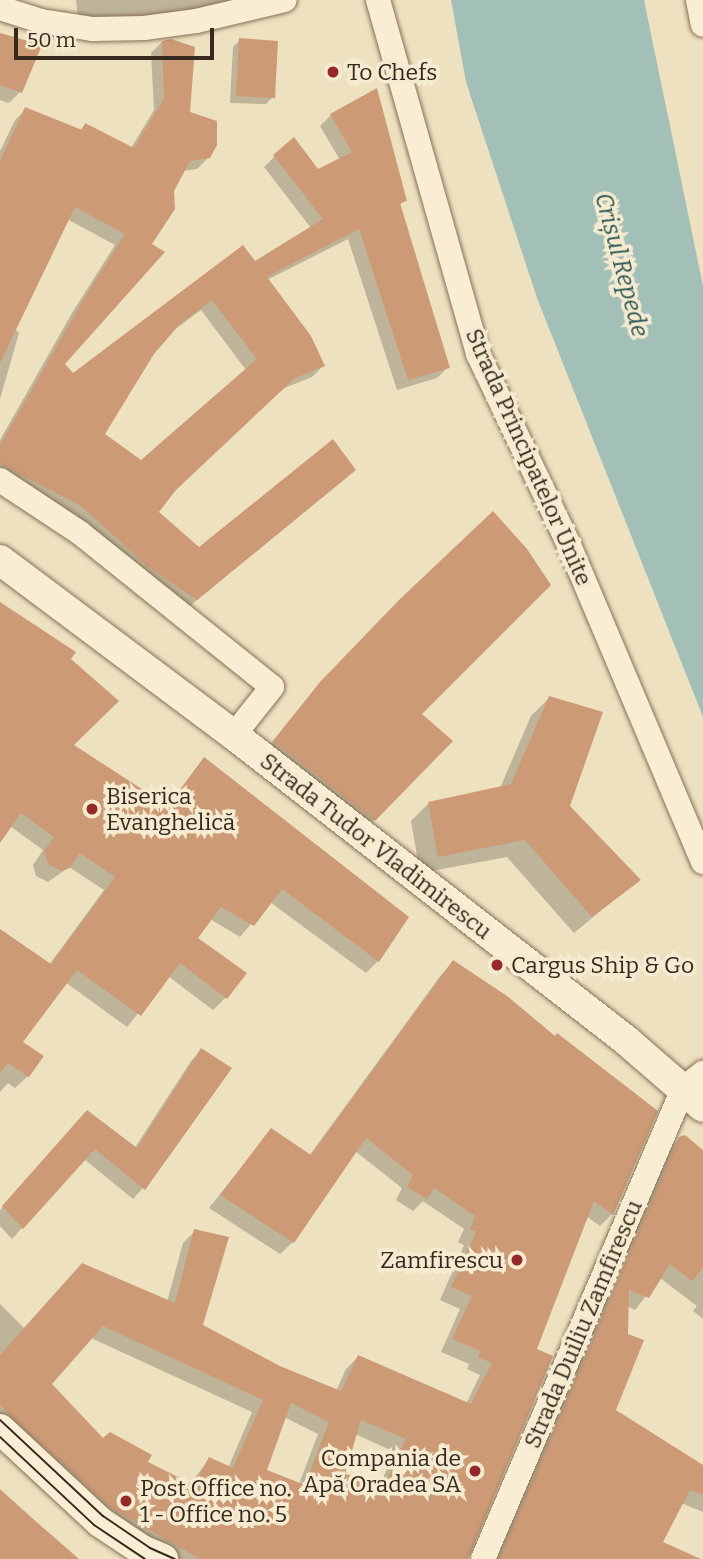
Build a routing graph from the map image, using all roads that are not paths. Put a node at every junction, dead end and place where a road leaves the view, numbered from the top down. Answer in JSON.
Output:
{"nodes":[{"id":1,"x":285,"y":0,"type":"edge"},
{"id":2,"x":378,"y":0,"type":"edge"},
{"id":3,"x":698,"y":0,"type":"edge"},
{"id":4,"x":0,"y":8,"type":"edge"},
{"id":5,"x":703,"y":25,"type":"edge"},
{"id":6,"x":0,"y":480,"type":"edge"},
{"id":7,"x":0,"y":560,"type":"edge"},
{"id":8,"x":234,"y":735,"type":"junction"},
{"id":9,"x":703,"y":862,"type":"edge"},
{"id":10,"x":696,"y":1089,"type":"edge"},
{"id":11,"x":0,"y":1429,"type":"edge"},
{"id":12,"x":163,"y":1559,"type":"edge"},
{"id":13,"x":482,"y":1559,"type":"edge"}],
"edges":[{"from":1,"to":4,"type":"street"},
{"from":2,"to":9,"type":"street","name":"Strada Principatelor Unite"},
{"from":3,"to":5,"type":"street"},
{"from":6,"to":8,"type":"street"},
{"from":7,"to":8,"type":"street","name":"Strada Tudor Vladimirescu"},
{"from":8,"to":10,"type":"street","name":"Strada Tudor Vladimirescu"},
{"from":10,"to":13,"type":"street","name":"Strada Duiliu Zamfirescu"},
{"from":11,"to":12,"type":"street"}]}
